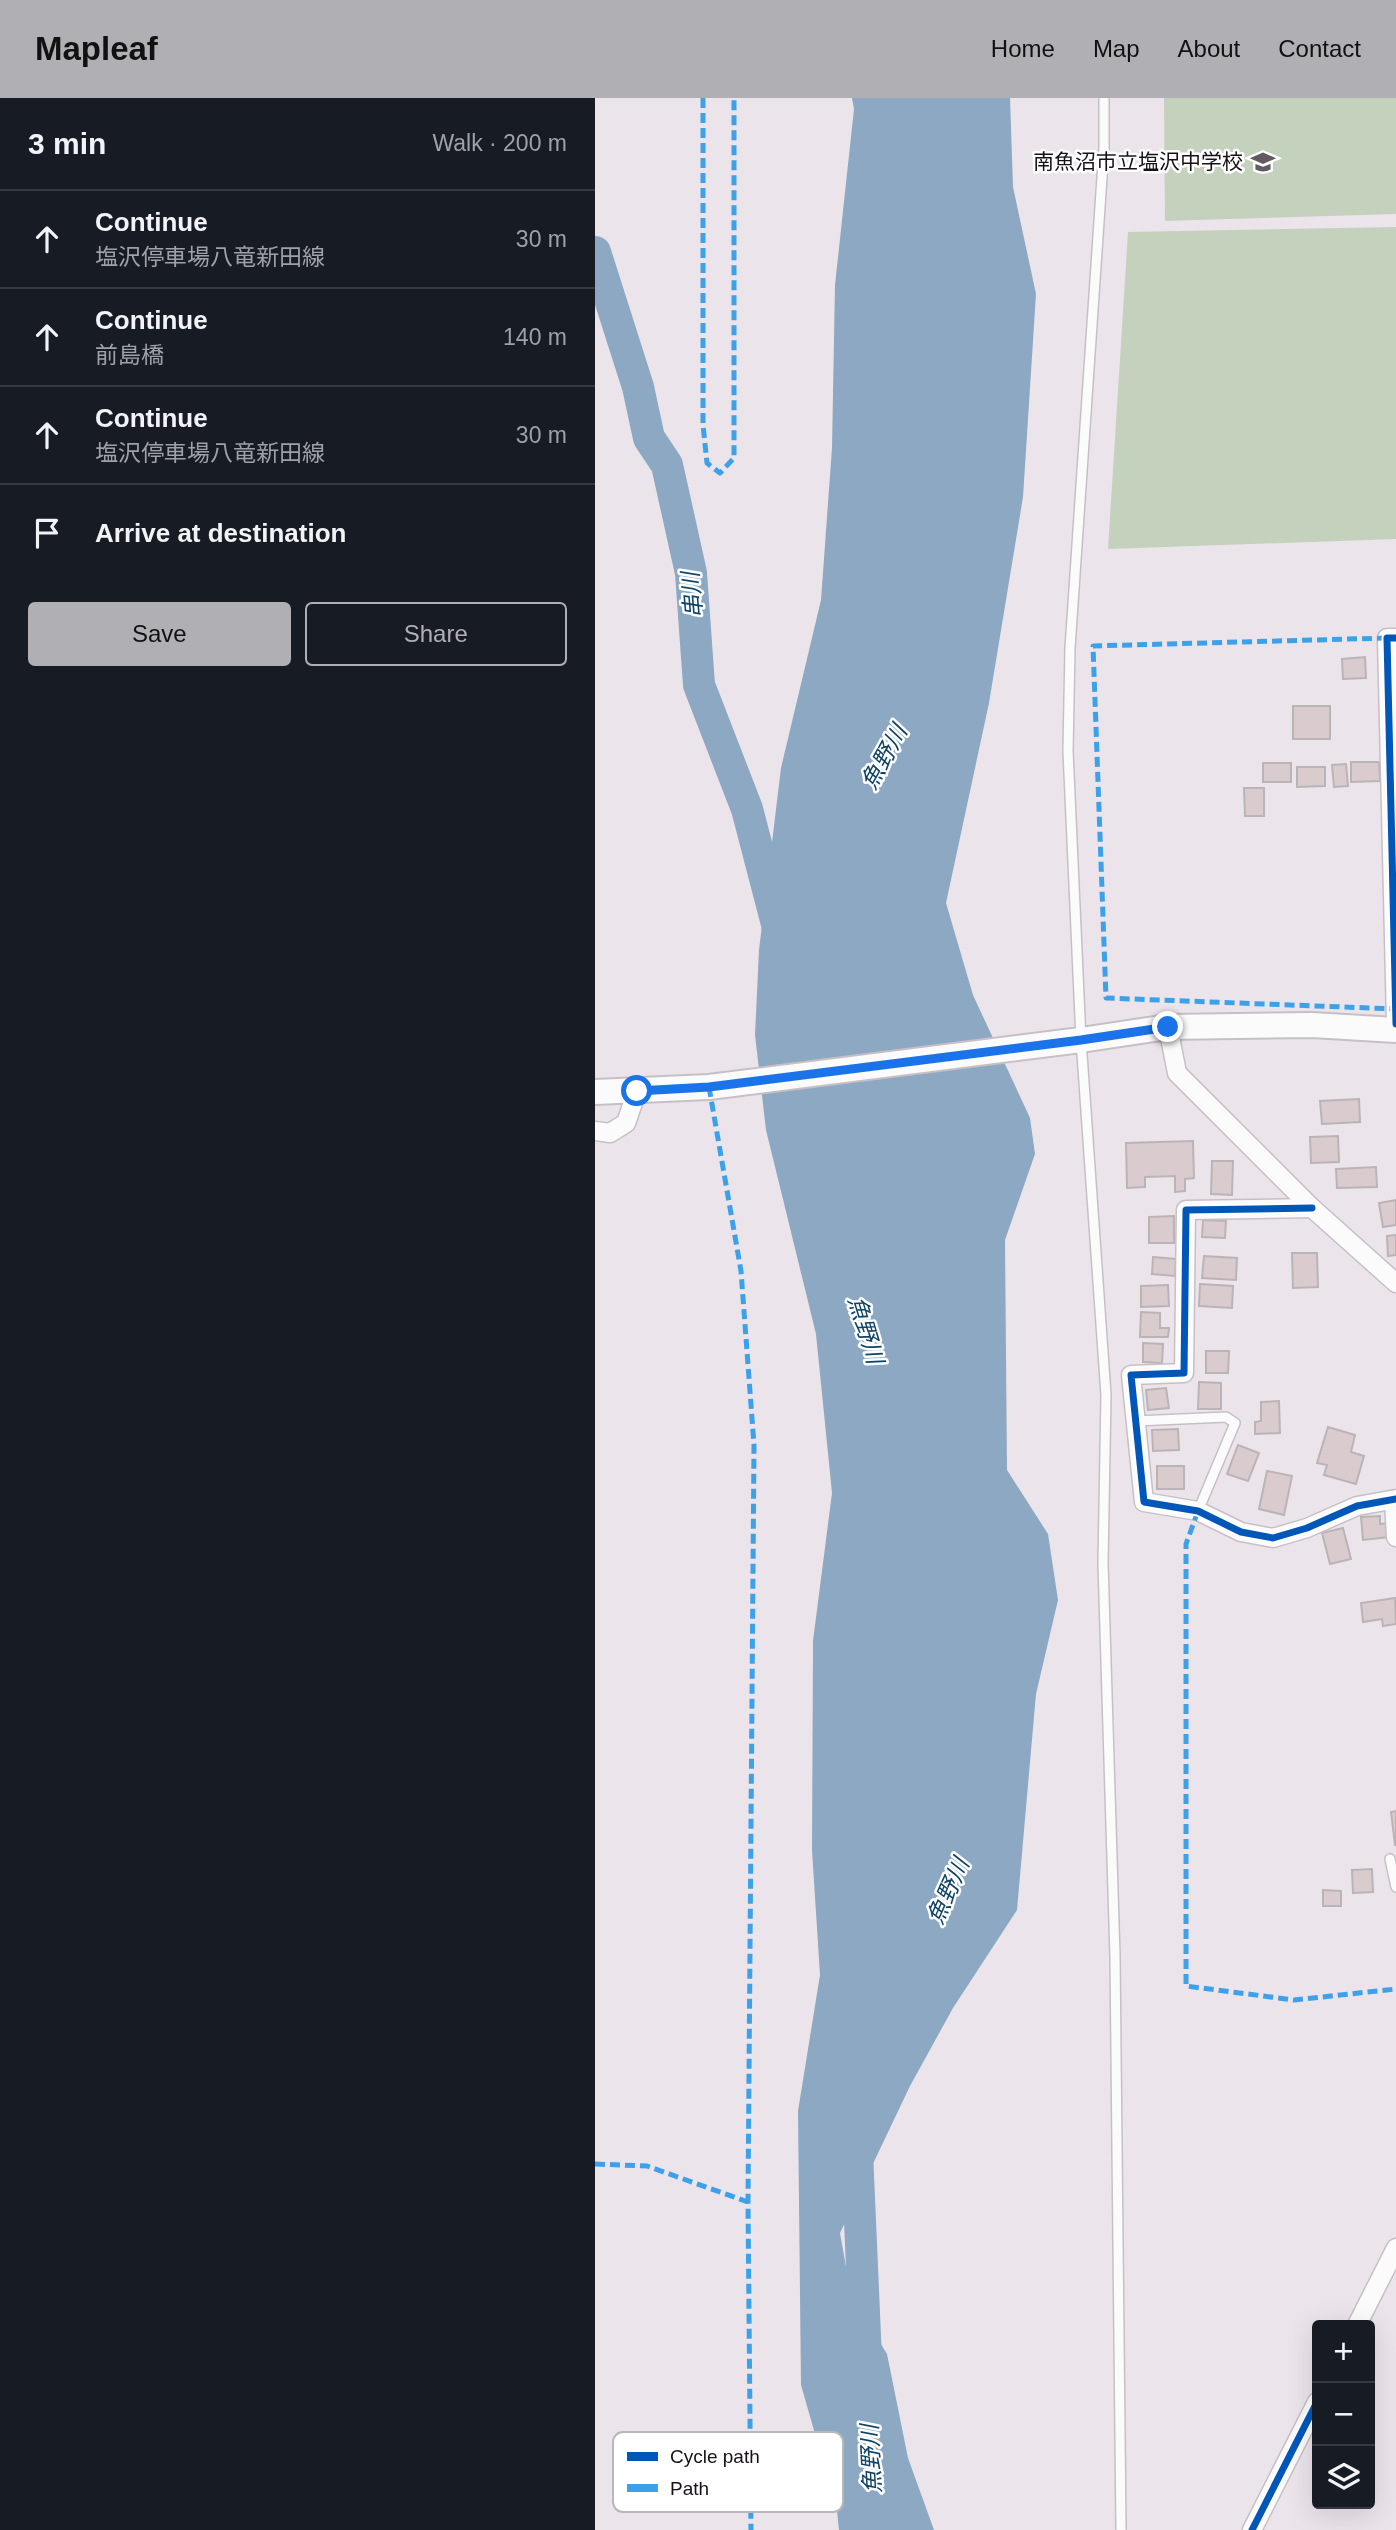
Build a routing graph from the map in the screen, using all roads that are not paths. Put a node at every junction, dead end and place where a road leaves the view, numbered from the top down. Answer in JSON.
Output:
{"nodes":[{"id":1,"x":1104,"y":98,"type":"edge"},
{"id":2,"x":1396,"y":638,"type":"edge"},
{"id":3,"x":1396,"y":1024,"type":"edge"},
{"id":4,"x":1168,"y":1027,"type":"junction"},
{"id":5,"x":1396,"y":1030,"type":"edge"},
{"id":6,"x":1081,"y":1040,"type":"junction"},
{"id":7,"x":637,"y":1091,"type":"junction"},
{"id":8,"x":595,"y":1092,"type":"edge"},
{"id":9,"x":595,"y":1131,"type":"edge"},
{"id":10,"x":1312,"y":1208,"type":"junction"},
{"id":11,"x":1396,"y":1283,"type":"edge"},
{"id":12,"x":1136,"y":1421,"type":"junction"},
{"id":13,"x":1395,"y":1500,"type":"edge"},
{"id":14,"x":1198,"y":1511,"type":"junction"},
{"id":15,"x":1396,"y":1537,"type":"edge"},
{"id":16,"x":1390,"y":1858,"type":"dead end"},
{"id":17,"x":1396,"y":1888,"type":"edge"},
{"id":18,"x":1396,"y":2248,"type":"edge"},
{"id":19,"x":1360,"y":2320,"type":"edge"},
{"id":20,"x":1312,"y":2412,"type":"edge"},
{"id":21,"x":1256,"y":2529,"type":"edge"},
{"id":22,"x":1121,"y":2530,"type":"edge"}],
"edges":[{"from":1,"to":6,"type":"lane"},
{"from":2,"to":3,"type":"street"},
{"from":4,"to":5,"type":"main road"},
{"from":4,"to":6,"type":"main road"},
{"from":4,"to":10,"type":"street"},
{"from":6,"to":7,"type":"main road"},
{"from":6,"to":22,"type":"lane"},
{"from":7,"to":8,"type":"main road"},
{"from":7,"to":9,"type":"street"},
{"from":10,"to":11,"type":"street"},
{"from":10,"to":12,"type":"street"},
{"from":12,"to":14,"type":"street"},
{"from":12,"to":14,"type":"lane"},
{"from":13,"to":14,"type":"street"},
{"from":13,"to":15,"type":"street"},
{"from":16,"to":17,"type":"lane"},
{"from":18,"to":19,"type":"street"},
{"from":20,"to":21,"type":"street"}]}
